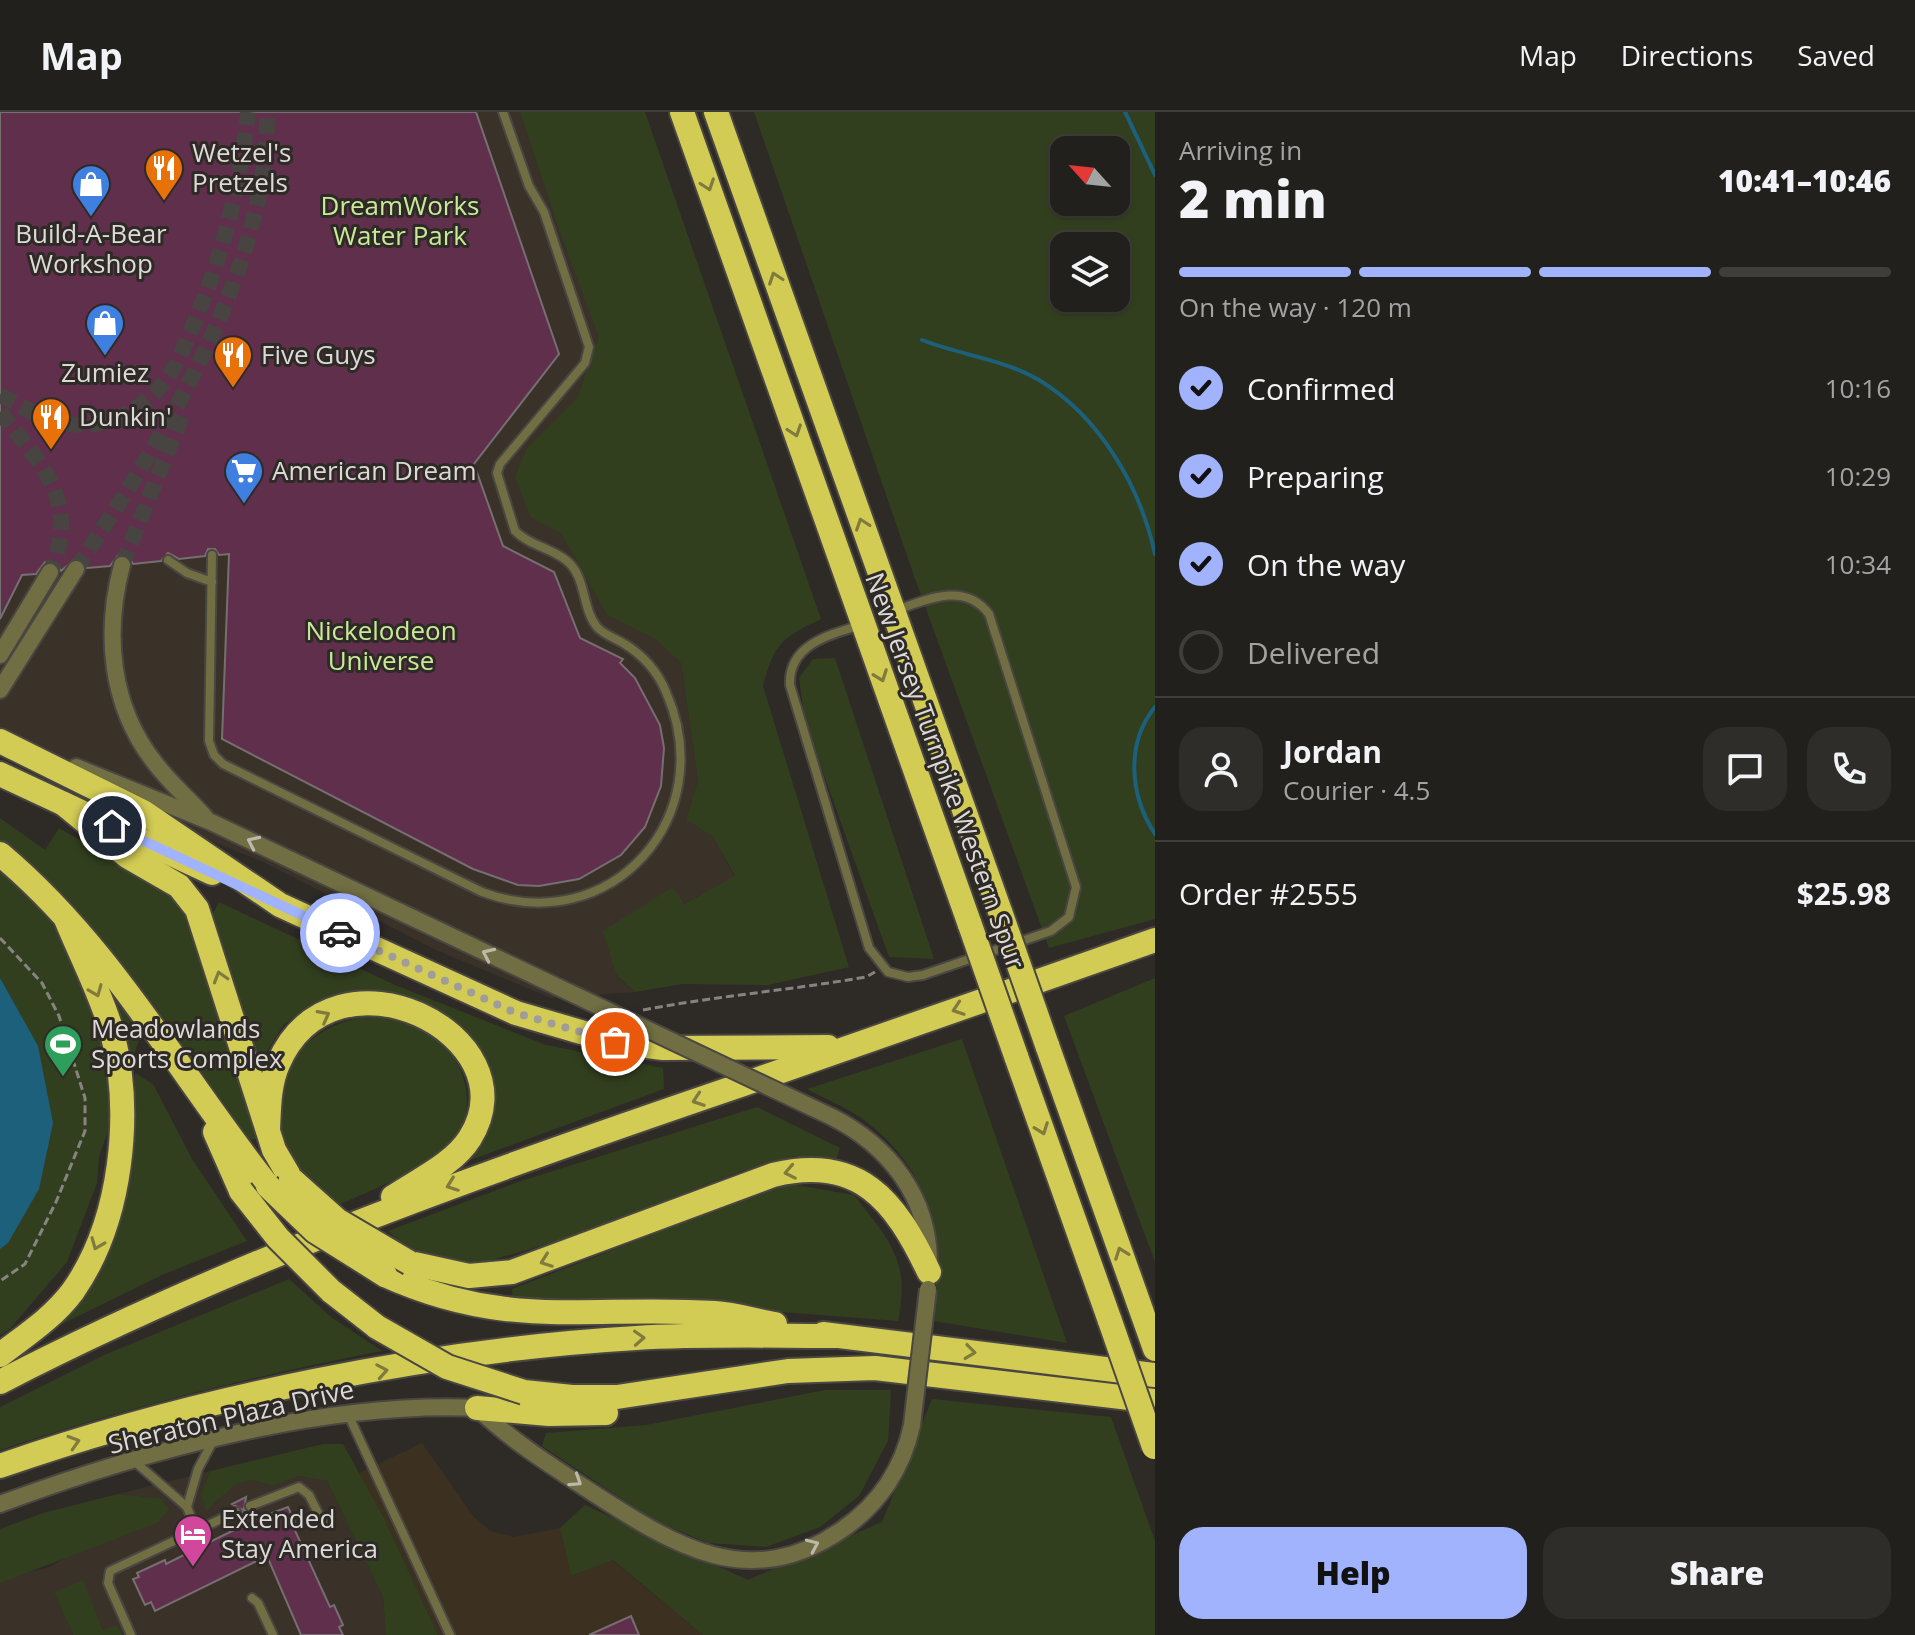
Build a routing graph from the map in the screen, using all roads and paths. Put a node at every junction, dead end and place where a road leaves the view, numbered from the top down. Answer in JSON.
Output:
{"nodes":[{"id":1,"x":503,"y":112,"type":"edge"},
{"id":2,"x":682,"y":112,"type":"edge"},
{"id":3,"x":716,"y":112,"type":"edge"},
{"id":4,"x":212,"y":555,"type":"dead end"},
{"id":5,"x":168,"y":560,"type":"dead end"},
{"id":6,"x":122,"y":565,"type":"tunnel mouth"},
{"id":7,"x":76,"y":569,"type":"tunnel mouth"},
{"id":8,"x":50,"y":572,"type":"tunnel mouth"},
{"id":9,"x":212,"y":582,"type":"junction"},
{"id":10,"x":893,"y":612,"type":"junction"},
{"id":11,"x":863,"y":625,"type":"junction"},
{"id":12,"x":0,"y":655,"type":"edge"},
{"id":13,"x":0,"y":690,"type":"edge"},
{"id":14,"x":0,"y":740,"type":"edge"},
{"id":15,"x":0,"y":774,"type":"edge"},
{"id":16,"x":64,"y":804,"type":"junction"},
{"id":17,"x":211,"y":822,"type":"junction"},
{"id":18,"x":0,"y":854,"type":"edge"},
{"id":19,"x":280,"y":905,"type":"junction"},
{"id":20,"x":66,"y":919,"type":"junction"},
{"id":21,"x":0,"y":938,"type":"edge"},
{"id":22,"x":1155,"y":940,"type":"edge"},
{"id":23,"x":882,"y":968,"type":"junction"},
{"id":24,"x":638,"y":1011,"type":"dead end"},
{"id":25,"x":851,"y":1046,"type":"junction"},
{"id":26,"x":195,"y":1086,"type":"junction"},
{"id":27,"x":268,"y":1130,"type":"junction"},
{"id":28,"x":280,"y":1183,"type":"junction"},
{"id":29,"x":358,"y":1221,"type":"junction"},
{"id":30,"x":929,"y":1280,"type":"junction"},
{"id":31,"x":0,"y":1281,"type":"edge"},
{"id":32,"x":837,"y":1336,"type":"junction"},
{"id":33,"x":1151,"y":1338,"type":"edge"},
{"id":34,"x":0,"y":1355,"type":"edge"},
{"id":35,"x":1155,"y":1375,"type":"edge"},
{"id":36,"x":958,"y":1379,"type":"junction"},
{"id":37,"x":0,"y":1382,"type":"edge"},
{"id":38,"x":1155,"y":1401,"type":"edge"},
{"id":39,"x":477,"y":1408,"type":"junction"},
{"id":40,"x":347,"y":1414,"type":"junction"},
{"id":41,"x":213,"y":1441,"type":"junction"},
{"id":42,"x":1155,"y":1448,"type":"edge"},
{"id":43,"x":133,"y":1461,"type":"junction"},
{"id":44,"x":0,"y":1466,"type":"edge"},
{"id":45,"x":0,"y":1504,"type":"edge"},
{"id":46,"x":250,"y":1506,"type":"dead end"},
{"id":47,"x":187,"y":1507,"type":"junction"},
{"id":48,"x":236,"y":1512,"type":"dead end"},
{"id":49,"x":323,"y":1523,"type":"dead end"},
{"id":50,"x":196,"y":1530,"type":"junction"},
{"id":51,"x":252,"y":1598,"type":"dead end"},
{"id":52,"x":131,"y":1635,"type":"edge"},
{"id":53,"x":273,"y":1635,"type":"edge"},
{"id":54,"x":450,"y":1635,"type":"edge"}],
"edges":[{"from":1,"to":9,"type":"lane"},
{"from":2,"to":11,"type":"highway","name":"New Jersey Turnpike Western Spur","one_way":true},
{"from":10,"to":3,"type":"highway","name":"New Jersey Turnpike Western Spur","one_way":true},
{"from":4,"to":9,"type":"lane"},
{"from":5,"to":9,"type":"lane"},
{"from":6,"to":17,"type":"street"},
{"from":7,"to":13,"type":"street"},
{"from":8,"to":12,"type":"street"},
{"from":10,"to":23,"type":"lane"},
{"from":33,"to":10,"type":"highway","name":"New Jersey Turnpike Western Spur","one_way":true,"bridge":true},
{"from":11,"to":23,"type":"lane"},
{"from":11,"to":42,"type":"highway","name":"New Jersey Turnpike Western Spur","one_way":true,"bridge":true},
{"from":14,"to":17,"type":"street"},
{"from":14,"to":19,"type":"highway"},
{"from":15,"to":16,"type":"highway"},
{"from":16,"to":19,"type":"highway"},
{"from":27,"to":16,"type":"highway","one_way":true},
{"from":30,"to":17,"type":"street","one_way":true,"bridge":true},
{"from":18,"to":20,"type":"highway"},
{"from":19,"to":25,"type":"highway"},
{"from":20,"to":26,"type":"highway"},
{"from":20,"to":34,"type":"highway","one_way":true},
{"from":21,"to":31,"type":"path"},
{"from":22,"to":25,"type":"highway","one_way":true},
{"from":23,"to":24,"type":"path"},
{"from":25,"to":29,"type":"highway","one_way":true},
{"from":26,"to":28,"type":"highway"},
{"from":26,"to":36,"type":"highway","bridge":true},
{"from":27,"to":28,"type":"highway"},
{"from":27,"to":29,"type":"highway","one_way":true},
{"from":30,"to":28,"type":"highway","one_way":true,"bridge":true},
{"from":28,"to":32,"type":"highway","bridge":true},
{"from":29,"to":37,"type":"highway"},
{"from":39,"to":30,"type":"street","one_way":true,"bridge":true},
{"from":32,"to":35,"type":"highway","one_way":true},
{"from":44,"to":32,"type":"highway","one_way":true},
{"from":36,"to":38,"type":"highway"},
{"from":36,"to":39,"type":"highway"},
{"from":39,"to":40,"type":"street","name":"Sheraton Plaza Drive"},
{"from":40,"to":41,"type":"street","name":"Sheraton Plaza Drive"},
{"from":40,"to":54,"type":"lane"},
{"from":41,"to":43,"type":"street","name":"Sheraton Plaza Drive"},
{"from":41,"to":47,"type":"lane"},
{"from":43,"to":45,"type":"street","name":"Sheraton Plaza Drive"},
{"from":43,"to":47,"type":"lane"},
{"from":46,"to":49,"type":"lane"},
{"from":47,"to":50,"type":"lane"},
{"from":48,"to":50,"type":"lane"},
{"from":50,"to":52,"type":"lane"},
{"from":51,"to":53,"type":"lane"}]}
